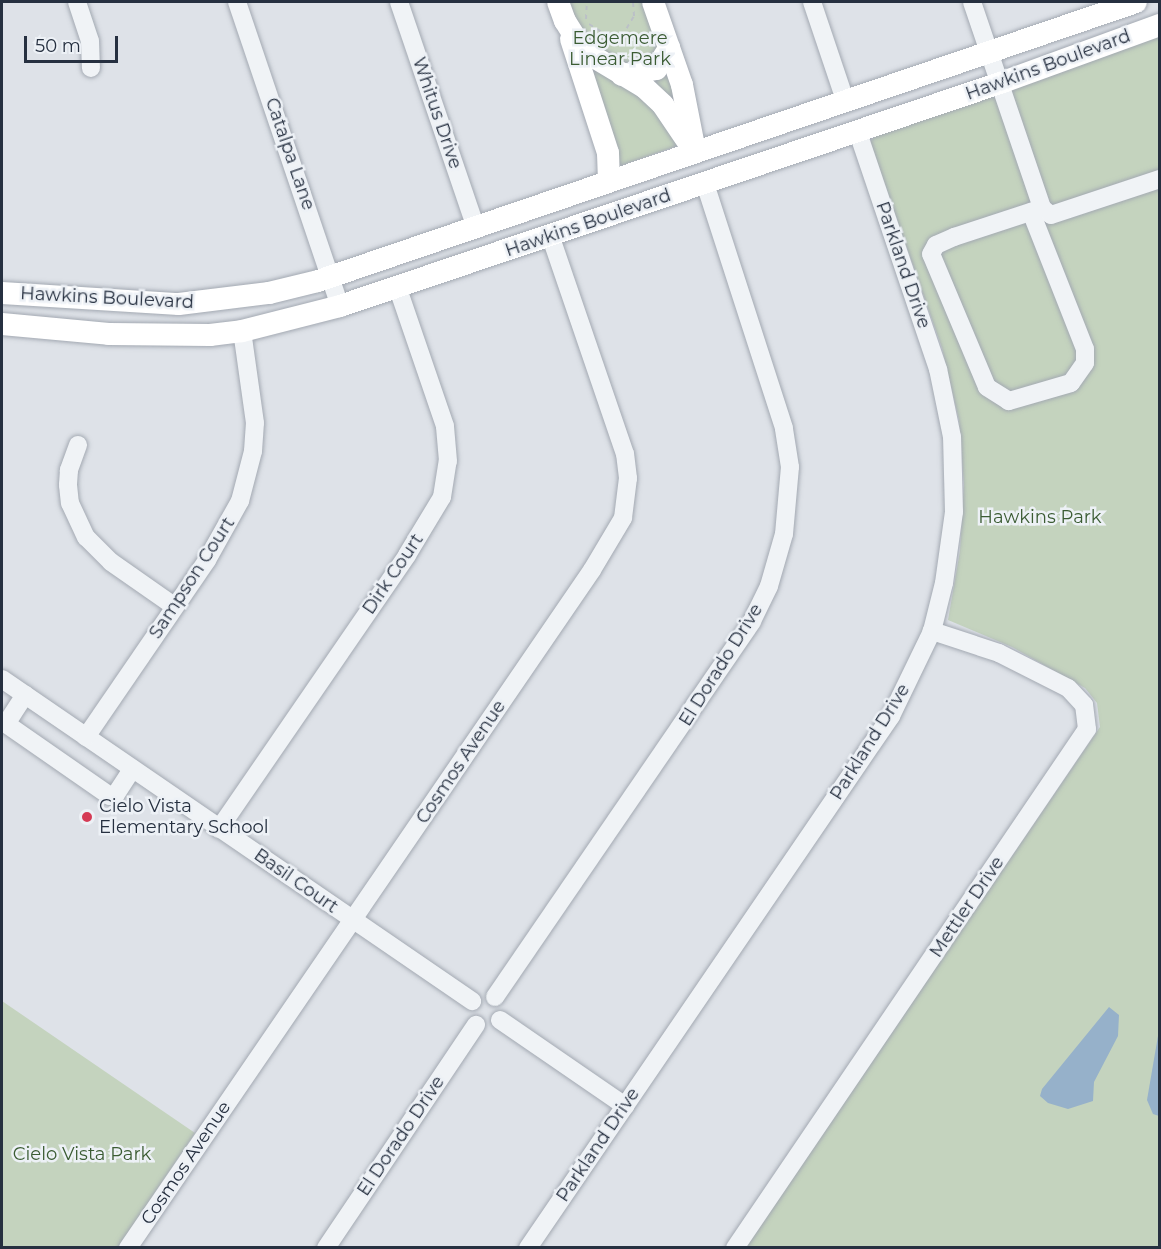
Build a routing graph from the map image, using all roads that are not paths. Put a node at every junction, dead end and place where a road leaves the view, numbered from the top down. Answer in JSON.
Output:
{"nodes":[{"id":1,"x":77,"y":2,"type":"edge"},
{"id":2,"x":237,"y":2,"type":"edge"},
{"id":3,"x":399,"y":2,"type":"edge"},
{"id":4,"x":653,"y":2,"type":"edge"},
{"id":5,"x":812,"y":2,"type":"edge"},
{"id":6,"x":972,"y":2,"type":"edge"},
{"id":7,"x":1136,"y":2,"type":"edge"},
{"id":8,"x":561,"y":11,"type":"edge"},
{"id":9,"x":1160,"y":25,"type":"edge"},
{"id":10,"x":669,"y":48,"type":"junction"},
{"id":11,"x":988,"y":51,"type":"junction"},
{"id":12,"x":91,"y":68,"type":"dead end"},
{"id":13,"x":622,"y":75,"type":"junction"},
{"id":14,"x":999,"y":84,"type":"junction"},
{"id":15,"x":845,"y":100,"type":"junction"},
{"id":16,"x":857,"y":130,"type":"junction"},
{"id":17,"x":694,"y":151,"type":"junction"},
{"id":18,"x":1160,"y":179,"type":"edge"},
{"id":19,"x":609,"y":180,"type":"junction"},
{"id":20,"x":705,"y":183,"type":"junction"},
{"id":21,"x":1036,"y":210,"type":"junction"},
{"id":22,"x":475,"y":225,"type":"junction"},
{"id":23,"x":550,"y":235,"type":"junction"},
{"id":24,"x":331,"y":278,"type":"junction"},
{"id":25,"x":398,"y":289,"type":"junction"},
{"id":26,"x":2,"y":293,"type":"edge"},
{"id":27,"x":340,"y":306,"type":"junction"},
{"id":28,"x":2,"y":324,"type":"edge"},
{"id":29,"x":242,"y":331,"type":"junction"},
{"id":30,"x":78,"y":445,"type":"dead end"},
{"id":31,"x":174,"y":606,"type":"junction"},
{"id":32,"x":932,"y":630,"type":"junction"},
{"id":33,"x":3,"y":682,"type":"edge"},
{"id":34,"x":25,"y":695,"type":"junction"},
{"id":35,"x":4,"y":722,"type":"edge"},
{"id":36,"x":86,"y":737,"type":"junction"},
{"id":37,"x":132,"y":769,"type":"junction"},
{"id":38,"x":219,"y":829,"type":"junction"},
{"id":39,"x":353,"y":921,"type":"junction"},
{"id":40,"x":495,"y":997,"type":"junction"},
{"id":41,"x":472,"y":1001,"type":"junction"},
{"id":42,"x":500,"y":1020,"type":"junction"},
{"id":43,"x":476,"y":1025,"type":"junction"},
{"id":44,"x":625,"y":1106,"type":"junction"},
{"id":45,"x":128,"y":1248,"type":"edge"},
{"id":46,"x":326,"y":1248,"type":"edge"},
{"id":47,"x":528,"y":1248,"type":"edge"},
{"id":48,"x":735,"y":1248,"type":"edge"}],
"edges":[{"from":1,"to":12,"type":"street"},
{"from":2,"to":24,"type":"street","name":"Catalpa Lane"},
{"from":3,"to":22,"type":"street","name":"Whitus Drive"},
{"from":4,"to":10,"type":"main road"},
{"from":5,"to":15,"type":"street"},
{"from":6,"to":11,"type":"street"},
{"from":7,"to":11,"type":"main road","name":"Hawkins Boulevard"},
{"from":8,"to":13,"type":"main road"},
{"from":8,"to":19,"type":"main road"},
{"from":9,"to":14,"type":"main road","name":"Hawkins Boulevard"},
{"from":10,"to":13,"type":"main road"},
{"from":10,"to":17,"type":"main road"},
{"from":11,"to":14,"type":"street"},
{"from":11,"to":15,"type":"main road","name":"Hawkins Boulevard"},
{"from":13,"to":17,"type":"main road"},
{"from":14,"to":16,"type":"main road","name":"Hawkins Boulevard"},
{"from":14,"to":21,"type":"street"},
{"from":15,"to":17,"type":"main road","name":"Hawkins Boulevard"},
{"from":16,"to":20,"type":"main road","name":"Hawkins Boulevard"},
{"from":16,"to":32,"type":"street","name":"Parkland Drive"},
{"from":17,"to":19,"type":"main road","name":"Hawkins Boulevard"},
{"from":17,"to":20,"type":"main road","name":"El Dorado Drive"},
{"from":18,"to":21,"type":"street"},
{"from":19,"to":22,"type":"main road","name":"Hawkins Boulevard"},
{"from":20,"to":23,"type":"main road","name":"Hawkins Boulevard"},
{"from":20,"to":40,"type":"street","name":"El Dorado Drive"},
{"from":21,"to":21,"type":"street"},
{"from":22,"to":24,"type":"main road","name":"Hawkins Boulevard"},
{"from":23,"to":25,"type":"main road","name":"Hawkins Boulevard"},
{"from":23,"to":39,"type":"street","name":"Cosmos Avenue"},
{"from":24,"to":26,"type":"main road","name":"Hawkins Boulevard"},
{"from":24,"to":27,"type":"street","name":"Catalpa Lane"},
{"from":25,"to":27,"type":"main road","name":"Hawkins Boulevard"},
{"from":25,"to":38,"type":"street","name":"Dirk Court"},
{"from":27,"to":29,"type":"main road","name":"Hawkins Boulevard"},
{"from":28,"to":29,"type":"main road","name":"Hawkins Boulevard"},
{"from":29,"to":31,"type":"street","name":"Sampson Court"},
{"from":30,"to":31,"type":"street"},
{"from":31,"to":36,"type":"street","name":"Sampson Court"},
{"from":32,"to":44,"type":"street","name":"Parkland Drive"},
{"from":32,"to":48,"type":"street","name":"Mettler Drive"},
{"from":33,"to":34,"type":"street","name":"Basil Court"},
{"from":34,"to":35,"type":"street"},
{"from":34,"to":36,"type":"street","name":"Basil Court"},
{"from":35,"to":37,"type":"street"},
{"from":36,"to":37,"type":"street","name":"Basil Court"},
{"from":37,"to":38,"type":"street","name":"Basil Court"},
{"from":38,"to":39,"type":"street","name":"Basil Court"},
{"from":39,"to":41,"type":"street","name":"Basil Court"},
{"from":39,"to":45,"type":"street","name":"Cosmos Avenue"},
{"from":40,"to":41,"type":"street"},
{"from":40,"to":42,"type":"street"},
{"from":41,"to":43,"type":"street"},
{"from":42,"to":43,"type":"street"},
{"from":42,"to":44,"type":"street"},
{"from":43,"to":46,"type":"street","name":"El Dorado Drive"},
{"from":44,"to":47,"type":"street","name":"Parkland Drive"}]}
